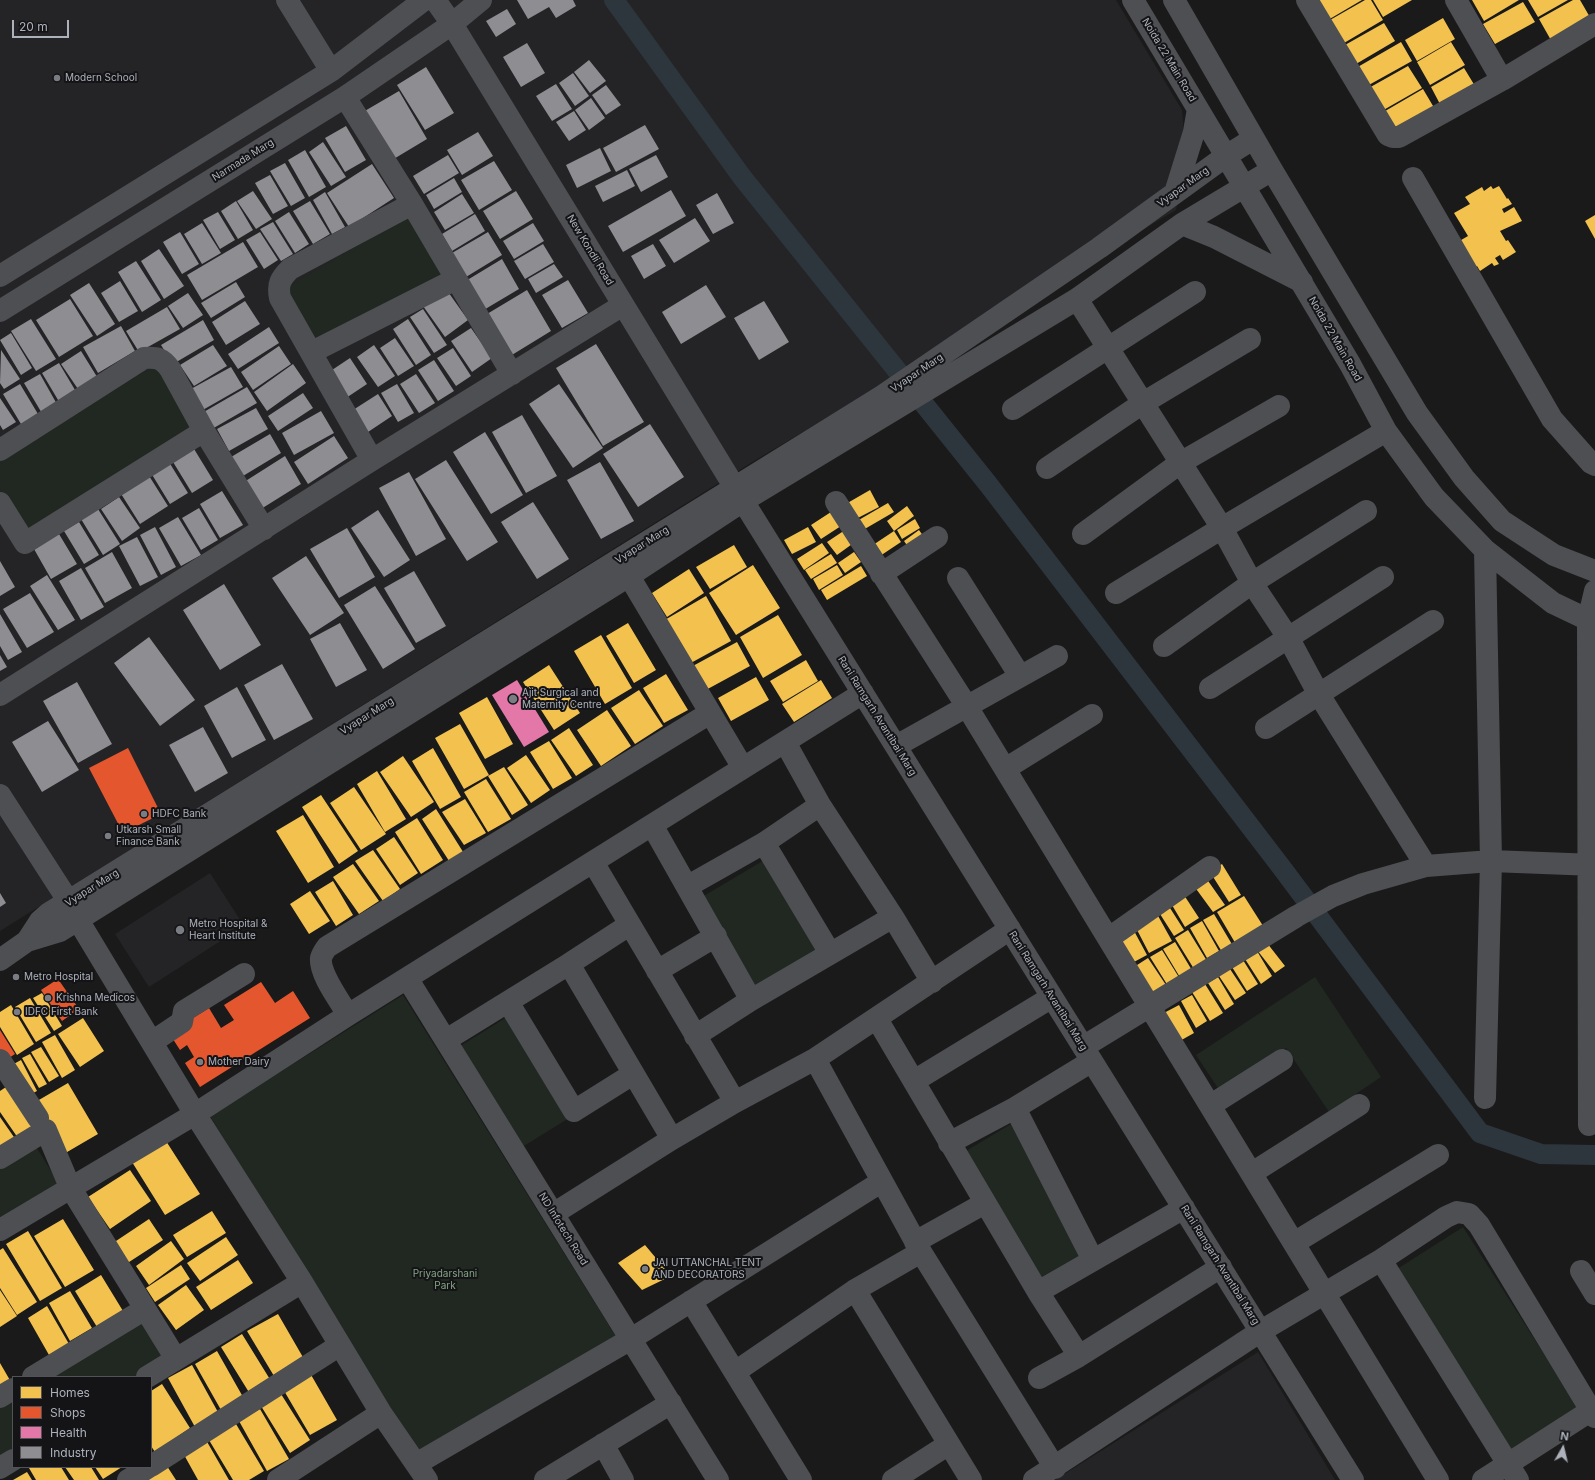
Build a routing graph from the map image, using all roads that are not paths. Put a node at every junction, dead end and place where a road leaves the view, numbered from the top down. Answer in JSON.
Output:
{"nodes":[{"id":1,"x":287,"y":0,"type":"edge"},
{"id":2,"x":424,"y":0,"type":"edge"},
{"id":3,"x":435,"y":0,"type":"edge"},
{"id":4,"x":480,"y":0,"type":"edge"},
{"id":5,"x":1133,"y":0,"type":"edge"},
{"id":6,"x":1174,"y":0,"type":"edge"},
{"id":7,"x":1307,"y":0,"type":"edge"},
{"id":8,"x":1456,"y":0,"type":"edge"},
{"id":9,"x":452,"y":24,"type":"junction"},
{"id":10,"x":1595,"y":24,"type":"edge"},
{"id":11,"x":331,"y":70,"type":"junction"},
{"id":12,"x":1502,"y":80,"type":"junction"},
{"id":13,"x":345,"y":96,"type":"junction"},
{"id":14,"x":1198,"y":109,"type":"junction"},
{"id":15,"x":1254,"y":139,"type":"junction"},
{"id":16,"x":1226,"y":156,"type":"junction"},
{"id":17,"x":1272,"y":170,"type":"junction"},
{"id":18,"x":1413,"y":178,"type":"dead end"},
{"id":19,"x":1245,"y":187,"type":"junction"},
{"id":20,"x":1174,"y":193,"type":"junction"},
{"id":21,"x":412,"y":204,"type":"junction"},
{"id":22,"x":1182,"y":224,"type":"junction"},
{"id":23,"x":0,"y":276,"type":"edge"},
{"id":24,"x":456,"y":279,"type":"junction"},
{"id":25,"x":1302,"y":282,"type":"junction"},
{"id":26,"x":1195,"y":292,"type":"dead end"},
{"id":27,"x":1077,"y":299,"type":"junction"},
{"id":28,"x":623,"y":305,"type":"junction"},
{"id":29,"x":0,"y":311,"type":"edge"},
{"id":30,"x":1250,"y":339,"type":"dead end"},
{"id":31,"x":1109,"y":347,"type":"junction"},
{"id":32,"x":312,"y":352,"type":"junction"},
{"id":33,"x":512,"y":374,"type":"junction"},
{"id":34,"x":1143,"y":402,"type":"junction"},
{"id":35,"x":888,"y":403,"type":"junction"},
{"id":36,"x":1279,"y":406,"type":"dead end"},
{"id":37,"x":1013,"y":409,"type":"dead end"},
{"id":38,"x":204,"y":431,"type":"junction"},
{"id":39,"x":1386,"y":431,"type":"junction"},
{"id":40,"x":0,"y":450,"type":"edge"},
{"id":41,"x":372,"y":460,"type":"junction"},
{"id":42,"x":1180,"y":464,"type":"junction"},
{"id":43,"x":1595,"y":465,"type":"edge"},
{"id":44,"x":1047,"y":468,"type":"dead end"},
{"id":45,"x":739,"y":494,"type":"junction"},
{"id":46,"x":836,"y":502,"type":"dead end"},
{"id":47,"x":0,"y":503,"type":"edge"},
{"id":48,"x":1366,"y":511,"type":"dead end"},
{"id":49,"x":1222,"y":528,"type":"junction"},
{"id":50,"x":264,"y":529,"type":"junction"},
{"id":51,"x":1083,"y":534,"type":"dead end"},
{"id":52,"x":937,"y":537,"type":"dead end"},
{"id":53,"x":1485,"y":550,"type":"junction"},
{"id":54,"x":1595,"y":571,"type":"edge"},
{"id":55,"x":882,"y":574,"type":"junction"},
{"id":56,"x":629,"y":576,"type":"junction"},
{"id":57,"x":1383,"y":577,"type":"dead end"},
{"id":58,"x":958,"y":578,"type":"dead end"},
{"id":59,"x":1252,"y":583,"type":"junction"},
{"id":60,"x":1595,"y":591,"type":"edge"},
{"id":61,"x":1116,"y":593,"type":"dead end"},
{"id":62,"x":1432,"y":621,"type":"dead end"},
{"id":63,"x":1591,"y":622,"type":"edge"},
{"id":64,"x":1289,"y":639,"type":"junction"},
{"id":65,"x":1164,"y":646,"type":"dead end"},
{"id":66,"x":1057,"y":656,"type":"dead end"},
{"id":67,"x":1020,"y":676,"type":"junction"},
{"id":68,"x":1210,"y":688,"type":"dead end"},
{"id":69,"x":1318,"y":693,"type":"junction"},
{"id":70,"x":863,"y":694,"type":"junction"},
{"id":71,"x":0,"y":695,"type":"edge"},
{"id":72,"x":966,"y":705,"type":"junction"},
{"id":73,"x":710,"y":713,"type":"junction"},
{"id":74,"x":1092,"y":715,"type":"dead end"},
{"id":75,"x":1266,"y":728,"type":"dead end"},
{"id":76,"x":785,"y":742,"type":"junction"},
{"id":77,"x":896,"y":746,"type":"junction"},
{"id":78,"x":743,"y":768,"type":"junction"},
{"id":79,"x":1004,"y":769,"type":"junction"},
{"id":80,"x":0,"y":795,"type":"edge"},
{"id":81,"x":820,"y":805,"type":"junction"},
{"id":82,"x":652,"y":825,"type":"junction"},
{"id":83,"x":764,"y":843,"type":"junction"},
{"id":84,"x":1491,"y":861,"type":"junction"},
{"id":85,"x":593,"y":862,"type":"junction"},
{"id":86,"x":1592,"y":865,"type":"edge"},
{"id":87,"x":1426,"y":866,"type":"junction"},
{"id":88,"x":1210,"y":867,"type":"dead end"},
{"id":89,"x":688,"y":886,"type":"junction"},
{"id":90,"x":74,"y":911,"type":"junction"},
{"id":91,"x":893,"y":916,"type":"junction"},
{"id":92,"x":629,"y":924,"type":"junction"},
{"id":93,"x":1010,"y":929,"type":"junction"},
{"id":94,"x":716,"y":936,"type":"junction"},
{"id":95,"x":1109,"y":938,"type":"junction"},
{"id":96,"x":830,"y":953,"type":"junction"},
{"id":97,"x":0,"y":960,"type":"edge"},
{"id":98,"x":569,"y":964,"type":"junction"},
{"id":99,"x":657,"y":971,"type":"junction"},
{"id":100,"x":244,"y":974,"type":"dead end"},
{"id":101,"x":407,"y":978,"type":"junction"},
{"id":102,"x":932,"y":982,"type":"junction"},
{"id":103,"x":1052,"y":997,"type":"junction"},
{"id":104,"x":751,"y":1000,"type":"junction"},
{"id":105,"x":508,"y":1002,"type":"junction"},
{"id":106,"x":1149,"y":1006,"type":"junction"},
{"id":107,"x":348,"y":1015,"type":"junction"},
{"id":108,"x":877,"y":1019,"type":"junction"},
{"id":109,"x":695,"y":1036,"type":"junction"},
{"id":110,"x":446,"y":1040,"type":"junction"},
{"id":111,"x":152,"y":1042,"type":"junction"},
{"id":112,"x":1088,"y":1054,"type":"junction"},
{"id":113,"x":815,"y":1059,"type":"junction"},
{"id":114,"x":0,"y":1060,"type":"edge"},
{"id":115,"x":1282,"y":1060,"type":"dead end"},
{"id":116,"x":633,"y":1074,"type":"junction"},
{"id":117,"x":914,"y":1081,"type":"junction"},
{"id":118,"x":1485,"y":1098,"type":"dead end"},
{"id":119,"x":735,"y":1102,"type":"junction"},
{"id":120,"x":1211,"y":1105,"type":"junction"},
{"id":121,"x":1359,"y":1105,"type":"dead end"},
{"id":122,"x":1015,"y":1108,"type":"junction"},
{"id":123,"x":195,"y":1114,"type":"junction"},
{"id":124,"x":38,"y":1118,"type":"dead end"},
{"id":125,"x":1589,"y":1125,"type":"dead end"},
{"id":126,"x":672,"y":1139,"type":"junction"},
{"id":127,"x":949,"y":1143,"type":"junction"},
{"id":128,"x":1438,"y":1155,"type":"dead end"},
{"id":129,"x":0,"y":1158,"type":"edge"},
{"id":130,"x":1252,"y":1173,"type":"junction"},
{"id":131,"x":881,"y":1182,"type":"junction"},
{"id":132,"x":70,"y":1187,"type":"junction"},
{"id":133,"x":985,"y":1203,"type":"junction"},
{"id":134,"x":1184,"y":1208,"type":"junction"},
{"id":135,"x":554,"y":1214,"type":"junction"},
{"id":136,"x":0,"y":1230,"type":"edge"},
{"id":137,"x":1294,"y":1243,"type":"junction"},
{"id":138,"x":918,"y":1247,"type":"junction"},
{"id":139,"x":1092,"y":1260,"type":"junction"},
{"id":140,"x":1381,"y":1260,"type":"junction"},
{"id":141,"x":1221,"y":1267,"type":"junction"},
{"id":142,"x":1581,"y":1271,"type":"dead end"},
{"id":143,"x":302,"y":1282,"type":"junction"},
{"id":144,"x":855,"y":1290,"type":"junction"},
{"id":145,"x":1038,"y":1292,"type":"junction"},
{"id":146,"x":1324,"y":1293,"type":"junction"},
{"id":147,"x":1595,"y":1294,"type":"edge"},
{"id":148,"x":691,"y":1302,"type":"junction"},
{"id":149,"x":144,"y":1309,"type":"junction"},
{"id":150,"x":1261,"y":1331,"type":"junction"},
{"id":151,"x":631,"y":1340,"type":"junction"},
{"id":152,"x":340,"y":1345,"type":"junction"},
{"id":153,"x":1079,"y":1356,"type":"junction"},
{"id":154,"x":176,"y":1359,"type":"junction"},
{"id":155,"x":736,"y":1372,"type":"junction"},
{"id":156,"x":35,"y":1376,"type":"edge"},
{"id":157,"x":149,"y":1376,"type":"edge"},
{"id":158,"x":1039,"y":1378,"type":"dead end"},
{"id":159,"x":12,"y":1390,"type":"edge"},
{"id":160,"x":0,"y":1397,"type":"edge"},
{"id":161,"x":671,"y":1403,"type":"junction"},
{"id":162,"x":1594,"y":1412,"type":"edge"},
{"id":163,"x":381,"y":1413,"type":"junction"},
{"id":164,"x":603,"y":1444,"type":"junction"},
{"id":165,"x":949,"y":1444,"type":"junction"},
{"id":166,"x":12,"y":1461,"type":"edge"},
{"id":167,"x":152,"y":1465,"type":"edge"},
{"id":168,"x":0,"y":1468,"type":"edge"},
{"id":169,"x":147,"y":1468,"type":"edge"},
{"id":170,"x":1054,"y":1468,"type":"junction"},
{"id":171,"x":421,"y":1472,"type":"edge"},
{"id":172,"x":1513,"y":1472,"type":"edge"},
{"id":173,"x":128,"y":1480,"type":"edge"},
{"id":174,"x":278,"y":1480,"type":"edge"},
{"id":175,"x":545,"y":1480,"type":"edge"},
{"id":176,"x":623,"y":1480,"type":"edge"},
{"id":177,"x":718,"y":1480,"type":"edge"},
{"id":178,"x":801,"y":1480,"type":"edge"},
{"id":179,"x":893,"y":1480,"type":"edge"},
{"id":180,"x":971,"y":1480,"type":"edge"},
{"id":181,"x":1034,"y":1480,"type":"edge"},
{"id":182,"x":1353,"y":1480,"type":"edge"},
{"id":183,"x":1438,"y":1480,"type":"edge"},
{"id":184,"x":1483,"y":1480,"type":"edge"}],
"edges":[{"from":1,"to":11,"type":"street"},
{"from":2,"to":11,"type":"street"},
{"from":3,"to":9,"type":"street","name":"New Kondli Road"},
{"from":4,"to":9,"type":"street","name":"Narmada Marg"},
{"from":5,"to":14,"type":"street","name":"Noida 22 Main Road"},
{"from":6,"to":15,"type":"street"},
{"from":7,"to":12,"type":"street"},
{"from":8,"to":12,"type":"street"},
{"from":9,"to":13,"type":"street","name":"Narmada Marg"},
{"from":9,"to":28,"type":"street","name":"New Kondli Road"},
{"from":10,"to":12,"type":"street"},
{"from":11,"to":23,"type":"street"},
{"from":13,"to":21,"type":"street"},
{"from":13,"to":29,"type":"street","name":"Narmada Marg"},
{"from":14,"to":16,"type":"street","name":"Noida 22 Main Road"},
{"from":14,"to":20,"type":"street"},
{"from":15,"to":16,"type":"street","name":"Vyapar Marg"},
{"from":15,"to":17,"type":"street"},
{"from":16,"to":19,"type":"street","name":"Noida 22 Main Road"},
{"from":16,"to":20,"type":"street","name":"Vyapar Marg"},
{"from":17,"to":19,"type":"street","name":"Vyapar Marg"},
{"from":17,"to":54,"type":"street"},
{"from":18,"to":43,"type":"street"},
{"from":19,"to":22,"type":"street","name":"Vyapar Marg"},
{"from":19,"to":25,"type":"street","name":"Noida 22 Main Road"},
{"from":20,"to":35,"type":"street","name":"Vyapar Marg"},
{"from":21,"to":24,"type":"street"},
{"from":21,"to":32,"type":"street"},
{"from":22,"to":25,"type":"street"},
{"from":22,"to":27,"type":"street","name":"Vyapar Marg"},
{"from":24,"to":32,"type":"street"},
{"from":24,"to":33,"type":"street"},
{"from":25,"to":39,"type":"street","name":"Noida 22 Main Road"},
{"from":26,"to":31,"type":"street"},
{"from":27,"to":31,"type":"street"},
{"from":27,"to":35,"type":"street","name":"Vyapar Marg"},
{"from":28,"to":33,"type":"street"},
{"from":28,"to":45,"type":"street","name":"New Kondli Road"},
{"from":30,"to":34,"type":"street"},
{"from":31,"to":34,"type":"street"},
{"from":31,"to":37,"type":"street"},
{"from":32,"to":41,"type":"street"},
{"from":33,"to":41,"type":"street"},
{"from":34,"to":42,"type":"street"},
{"from":34,"to":44,"type":"street"},
{"from":35,"to":45,"type":"street","name":"Vyapar Marg"},
{"from":36,"to":42,"type":"street"},
{"from":38,"to":40,"type":"street"},
{"from":38,"to":47,"type":"street"},
{"from":38,"to":50,"type":"street"},
{"from":39,"to":49,"type":"street"},
{"from":39,"to":53,"type":"street","name":"Noida 22 Main Road"},
{"from":41,"to":50,"type":"street"},
{"from":42,"to":49,"type":"street"},
{"from":42,"to":51,"type":"street"},
{"from":45,"to":56,"type":"street","name":"Vyapar Marg"},
{"from":45,"to":70,"type":"street","name":"Rani Ramgarh Avantibai Marg"},
{"from":45,"to":90,"type":"street","name":"Vyapar Marg"},
{"from":46,"to":55,"type":"street"},
{"from":48,"to":59,"type":"street"},
{"from":49,"to":59,"type":"street"},
{"from":49,"to":61,"type":"street"},
{"from":50,"to":71,"type":"street"},
{"from":52,"to":55,"type":"street"},
{"from":53,"to":63,"type":"street","name":"Noida 22 Main Road"},
{"from":53,"to":84,"type":"street"},
{"from":55,"to":72,"type":"street"},
{"from":56,"to":73,"type":"street"},
{"from":56,"to":90,"type":"street","name":"Vyapar Marg"},
{"from":57,"to":64,"type":"street"},
{"from":58,"to":67,"type":"street"},
{"from":59,"to":64,"type":"street"},
{"from":59,"to":65,"type":"street"},
{"from":60,"to":63,"type":"street"},
{"from":62,"to":69,"type":"street"},
{"from":63,"to":86,"type":"street"},
{"from":64,"to":68,"type":"street"},
{"from":64,"to":69,"type":"street"},
{"from":66,"to":67,"type":"street"},
{"from":67,"to":72,"type":"street"},
{"from":69,"to":75,"type":"street"},
{"from":69,"to":87,"type":"street"},
{"from":70,"to":76,"type":"street"},
{"from":70,"to":77,"type":"street","name":"Rani Ramgarh Avantibai Marg"},
{"from":72,"to":77,"type":"street"},
{"from":72,"to":79,"type":"street"},
{"from":73,"to":78,"type":"street"},
{"from":73,"to":107,"type":"street"},
{"from":74,"to":79,"type":"street"},
{"from":76,"to":78,"type":"street"},
{"from":76,"to":81,"type":"street"},
{"from":77,"to":93,"type":"street","name":"Rani Ramgarh Avantibai Marg"},
{"from":78,"to":82,"type":"street"},
{"from":79,"to":95,"type":"street"},
{"from":80,"to":90,"type":"street"},
{"from":81,"to":83,"type":"street"},
{"from":81,"to":91,"type":"street"},
{"from":82,"to":85,"type":"street"},
{"from":82,"to":89,"type":"street"},
{"from":83,"to":89,"type":"street"},
{"from":83,"to":96,"type":"street"},
{"from":84,"to":86,"type":"street"},
{"from":84,"to":87,"type":"street"},
{"from":84,"to":118,"type":"street"},
{"from":85,"to":92,"type":"street"},
{"from":85,"to":101,"type":"street"},
{"from":86,"to":125,"type":"street"},
{"from":87,"to":106,"type":"street"},
{"from":88,"to":95,"type":"street"},
{"from":89,"to":94,"type":"street"},
{"from":90,"to":97,"type":"street","name":"Vyapar Marg"},
{"from":90,"to":111,"type":"street"},
{"from":91,"to":96,"type":"street"},
{"from":91,"to":102,"type":"street"},
{"from":92,"to":98,"type":"street"},
{"from":92,"to":99,"type":"street"},
{"from":93,"to":102,"type":"street"},
{"from":93,"to":103,"type":"street","name":"Rani Ramgarh Avantibai Marg"},
{"from":94,"to":99,"type":"street"},
{"from":94,"to":104,"type":"street"},
{"from":95,"to":106,"type":"street"},
{"from":96,"to":104,"type":"street"},
{"from":98,"to":105,"type":"street"},
{"from":98,"to":116,"type":"street"},
{"from":99,"to":109,"type":"street"},
{"from":100,"to":111,"type":"street"},
{"from":101,"to":107,"type":"street"},
{"from":101,"to":110,"type":"street","name":"ND Infotech Road"},
{"from":102,"to":108,"type":"street"},
{"from":103,"to":112,"type":"street","name":"Rani Ramgarh Avantibai Marg"},
{"from":103,"to":117,"type":"street"},
{"from":104,"to":109,"type":"street"},
{"from":105,"to":110,"type":"street"},
{"from":105,"to":116,"type":"street"},
{"from":106,"to":112,"type":"street"},
{"from":106,"to":120,"type":"street"},
{"from":107,"to":123,"type":"street"},
{"from":108,"to":113,"type":"street"},
{"from":108,"to":117,"type":"street"},
{"from":109,"to":119,"type":"street"},
{"from":110,"to":135,"type":"street","name":"ND Infotech Road"},
{"from":111,"to":123,"type":"street"},
{"from":112,"to":122,"type":"street"},
{"from":112,"to":134,"type":"street","name":"Rani Ramgarh Avantibai Marg"},
{"from":113,"to":119,"type":"street"},
{"from":113,"to":131,"type":"street"},
{"from":114,"to":124,"type":"street"},
{"from":115,"to":120,"type":"street"},
{"from":116,"to":126,"type":"street"},
{"from":117,"to":127,"type":"street"},
{"from":119,"to":126,"type":"street"},
{"from":120,"to":130,"type":"street"},
{"from":121,"to":130,"type":"street"},
{"from":122,"to":127,"type":"street"},
{"from":122,"to":139,"type":"street"},
{"from":123,"to":132,"type":"street"},
{"from":123,"to":143,"type":"street"},
{"from":126,"to":135,"type":"street"},
{"from":127,"to":133,"type":"street"},
{"from":128,"to":137,"type":"street"},
{"from":129,"to":132,"type":"street"},
{"from":130,"to":137,"type":"street"},
{"from":131,"to":138,"type":"street"},
{"from":131,"to":148,"type":"street"},
{"from":132,"to":136,"type":"street"},
{"from":132,"to":149,"type":"street"},
{"from":133,"to":138,"type":"street"},
{"from":133,"to":145,"type":"street"},
{"from":134,"to":139,"type":"street"},
{"from":134,"to":141,"type":"street","name":"Rani Ramgarh Avantibai Marg"},
{"from":135,"to":151,"type":"street","name":"ND Infotech Road"},
{"from":137,"to":146,"type":"street"},
{"from":138,"to":144,"type":"street"},
{"from":138,"to":170,"type":"street"},
{"from":139,"to":145,"type":"street"},
{"from":140,"to":146,"type":"street"},
{"from":140,"to":162,"type":"street"},
{"from":140,"to":172,"type":"street"},
{"from":141,"to":150,"type":"street","name":"Rani Ramgarh Avantibai Marg"},
{"from":141,"to":153,"type":"street"},
{"from":142,"to":147,"type":"street"},
{"from":143,"to":152,"type":"street"},
{"from":143,"to":154,"type":"street"},
{"from":144,"to":155,"type":"street"},
{"from":144,"to":165,"type":"street"},
{"from":145,"to":153,"type":"street"},
{"from":146,"to":150,"type":"street"},
{"from":146,"to":183,"type":"street"},
{"from":148,"to":151,"type":"street"},
{"from":148,"to":155,"type":"street"},
{"from":149,"to":154,"type":"street"},
{"from":149,"to":156,"type":"street"},
{"from":150,"to":170,"type":"street"},
{"from":150,"to":182,"type":"street","name":"Rani Ramgarh Avantibai Marg"},
{"from":151,"to":161,"type":"street","name":"ND Infotech Road"},
{"from":151,"to":171,"type":"street"},
{"from":152,"to":163,"type":"street"},
{"from":152,"to":167,"type":"street"},
{"from":153,"to":158,"type":"street"},
{"from":154,"to":157,"type":"street"},
{"from":155,"to":178,"type":"street"},
{"from":159,"to":160,"type":"street"},
{"from":161,"to":164,"type":"street"},
{"from":161,"to":177,"type":"street","name":"ND Infotech Road"},
{"from":162,"to":172,"type":"street"},
{"from":163,"to":171,"type":"street"},
{"from":163,"to":174,"type":"street"},
{"from":164,"to":175,"type":"street"},
{"from":164,"to":176,"type":"street"},
{"from":165,"to":179,"type":"street"},
{"from":165,"to":180,"type":"street"},
{"from":166,"to":168,"type":"street"},
{"from":169,"to":173,"type":"street"},
{"from":170,"to":181,"type":"street"},
{"from":172,"to":184,"type":"street"}]}
